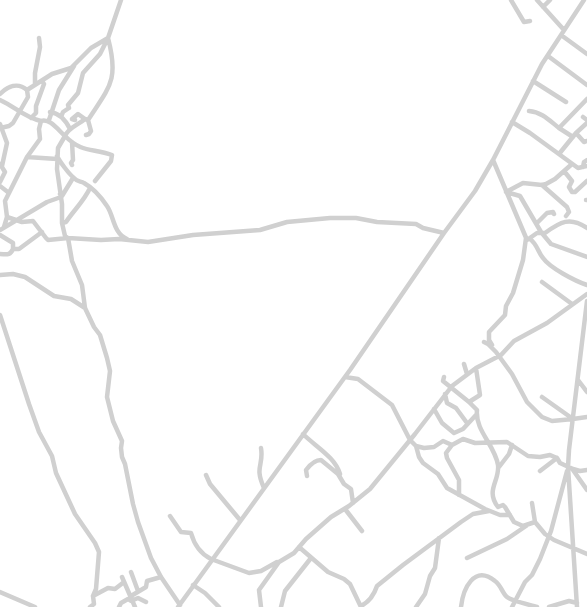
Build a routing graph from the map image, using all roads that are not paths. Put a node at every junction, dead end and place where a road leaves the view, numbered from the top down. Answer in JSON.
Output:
{"nodes":[{"id":1,"x":120,"y":0,"type":"edge"},
{"id":2,"x":511,"y":0,"type":"edge"},
{"id":3,"x":537,"y":0,"type":"edge"},
{"id":4,"x":550,"y":0,"type":"edge"},
{"id":5,"x":584,"y":0,"type":"edge"},
{"id":6,"x":543,"y":8,"type":"junction"},
{"id":7,"x":530,"y":21,"type":"dead end"},
{"id":8,"x":563,"y":33,"type":"junction"},
{"id":9,"x":39,"y":38,"type":"dead end"},
{"id":10,"x":108,"y":38,"type":"junction"},
{"id":11,"x":587,"y":54,"type":"edge"},
{"id":12,"x":548,"y":56,"type":"junction"},
{"id":13,"x":74,"y":65,"type":"junction"},
{"id":14,"x":42,"y":80,"type":"junction"},
{"id":15,"x":533,"y":81,"type":"junction"},
{"id":16,"x":35,"y":85,"type":"junction"},
{"id":17,"x":587,"y":85,"type":"edge"},
{"id":18,"x":27,"y":90,"type":"junction"},
{"id":19,"x":0,"y":94,"type":"edge"},
{"id":20,"x":587,"y":99,"type":"edge"},
{"id":21,"x":0,"y":100,"type":"edge"},
{"id":22,"x":566,"y":102,"type":"dead end"},
{"id":23,"x":20,"y":110,"type":"junction"},
{"id":24,"x":50,"y":112,"type":"junction"},
{"id":25,"x":529,"y":112,"type":"dead end"},
{"id":26,"x":61,"y":116,"type":"junction"},
{"id":27,"x":31,"y":118,"type":"junction"},
{"id":28,"x":45,"y":120,"type":"junction"},
{"id":29,"x":75,"y":120,"type":"dead end"},
{"id":30,"x":86,"y":120,"type":"junction"},
{"id":31,"x":586,"y":120,"type":"edge"},
{"id":32,"x":512,"y":122,"type":"junction"},
{"id":33,"x":0,"y":126,"type":"edge"},
{"id":34,"x":559,"y":128,"type":"junction"},
{"id":35,"x":70,"y":129,"type":"junction"},
{"id":36,"x":86,"y":134,"type":"dead end"},
{"id":37,"x":575,"y":135,"type":"junction"},
{"id":38,"x":65,"y":136,"type":"junction"},
{"id":39,"x":587,"y":141,"type":"edge"},
{"id":40,"x":72,"y":142,"type":"junction"},
{"id":41,"x":559,"y":154,"type":"junction"},
{"id":42,"x":57,"y":157,"type":"junction"},
{"id":43,"x":28,"y":158,"type":"junction"},
{"id":44,"x":494,"y":160,"type":"junction"},
{"id":45,"x":587,"y":160,"type":"edge"},
{"id":46,"x":1,"y":164,"type":"edge"},
{"id":47,"x":572,"y":164,"type":"junction"},
{"id":48,"x":72,"y":165,"type":"dead end"},
{"id":49,"x":586,"y":167,"type":"edge"},
{"id":50,"x":564,"y":171,"type":"junction"},
{"id":51,"x":73,"y":178,"type":"junction"},
{"id":52,"x":95,"y":181,"type":"dead end"},
{"id":53,"x":587,"y":181,"type":"edge"},
{"id":54,"x":0,"y":182,"type":"edge"},
{"id":55,"x":542,"y":185,"type":"junction"},
{"id":56,"x":0,"y":186,"type":"edge"},
{"id":57,"x":90,"y":188,"type":"junction"},
{"id":58,"x":506,"y":192,"type":"junction"},
{"id":59,"x":9,"y":193,"type":"junction"},
{"id":60,"x":60,"y":196,"type":"junction"},
{"id":61,"x":554,"y":214,"type":"dead end"},
{"id":62,"x":566,"y":216,"type":"dead end"},
{"id":63,"x":7,"y":217,"type":"junction"},
{"id":64,"x":16,"y":220,"type":"junction"},
{"id":65,"x":62,"y":222,"type":"junction"},
{"id":66,"x":537,"y":223,"type":"junction"},
{"id":67,"x":587,"y":228,"type":"edge"},
{"id":68,"x":2,"y":229,"type":"edge"},
{"id":69,"x":42,"y":232,"type":"junction"},
{"id":70,"x":541,"y":232,"type":"junction"},
{"id":71,"x":444,"y":233,"type":"junction"},
{"id":72,"x":0,"y":235,"type":"edge"},
{"id":73,"x":68,"y":238,"type":"junction"},
{"id":74,"x":528,"y":239,"type":"junction"},
{"id":75,"x":130,"y":240,"type":"junction"},
{"id":76,"x":13,"y":249,"type":"junction"},
{"id":77,"x":0,"y":254,"type":"edge"},
{"id":78,"x":587,"y":258,"type":"edge"},
{"id":79,"x":0,"y":275,"type":"edge"},
{"id":80,"x":542,"y":282,"type":"dead end"},
{"id":81,"x":587,"y":285,"type":"edge"},
{"id":82,"x":587,"y":294,"type":"edge"},
{"id":83,"x":587,"y":301,"type":"edge"},
{"id":84,"x":572,"y":304,"type":"junction"},
{"id":85,"x":86,"y":308,"type":"junction"},
{"id":86,"x":0,"y":315,"type":"edge"},
{"id":87,"x":484,"y":342,"type":"dead end"},
{"id":88,"x":499,"y":357,"type":"junction"},
{"id":89,"x":464,"y":364,"type":"dead end"},
{"id":90,"x":476,"y":368,"type":"junction"},
{"id":91,"x":467,"y":374,"type":"junction"},
{"id":92,"x":345,"y":377,"type":"junction"},
{"id":93,"x":444,"y":377,"type":"dead end"},
{"id":94,"x":578,"y":380,"type":"junction"},
{"id":95,"x":452,"y":386,"type":"junction"},
{"id":96,"x":587,"y":392,"type":"edge"},
{"id":97,"x":446,"y":394,"type":"junction"},
{"id":98,"x":542,"y":397,"type":"dead end"},
{"id":99,"x":469,"y":402,"type":"junction"},
{"id":100,"x":434,"y":409,"type":"junction"},
{"id":101,"x":477,"y":414,"type":"junction"},
{"id":102,"x":587,"y":417,"type":"edge"},
{"id":103,"x":573,"y":419,"type":"junction"},
{"id":104,"x":468,"y":423,"type":"junction"},
{"id":105,"x":303,"y":434,"type":"junction"},
{"id":106,"x":410,"y":440,"type":"junction"},
{"id":107,"x":489,"y":442,"type":"junction"},
{"id":108,"x":452,"y":445,"type":"junction"},
{"id":109,"x":512,"y":445,"type":"junction"},
{"id":110,"x":416,"y":446,"type":"junction"},
{"id":111,"x":262,"y":448,"type":"dead end"},
{"id":112,"x":557,"y":458,"type":"junction"},
{"id":113,"x":498,"y":468,"type":"junction"},
{"id":114,"x":570,"y":468,"type":"junction"},
{"id":115,"x":587,"y":470,"type":"edge"},
{"id":116,"x":540,"y":471,"type":"dead end"},
{"id":117,"x":206,"y":475,"type":"dead end"},
{"id":118,"x":307,"y":476,"type":"dead end"},
{"id":119,"x":341,"y":478,"type":"junction"},
{"id":120,"x":264,"y":488,"type":"junction"},
{"id":121,"x":587,"y":490,"type":"edge"},
{"id":122,"x":459,"y":495,"type":"junction"},
{"id":123,"x":353,"y":503,"type":"junction"},
{"id":124,"x":532,"y":503,"type":"dead end"},
{"id":125,"x":345,"y":509,"type":"junction"},
{"id":126,"x":489,"y":511,"type":"junction"},
{"id":127,"x":170,"y":516,"type":"dead end"},
{"id":128,"x":510,"y":516,"type":"junction"},
{"id":129,"x":240,"y":520,"type":"junction"},
{"id":130,"x":535,"y":522,"type":"junction"},
{"id":131,"x":527,"y":525,"type":"junction"},
{"id":132,"x":362,"y":531,"type":"dead end"},
{"id":133,"x":548,"y":536,"type":"junction"},
{"id":134,"x":439,"y":538,"type":"junction"},
{"id":135,"x":299,"y":547,"type":"junction"},
{"id":136,"x":573,"y":549,"type":"junction"},
{"id":137,"x":587,"y":554,"type":"edge"},
{"id":138,"x":311,"y":558,"type":"junction"},
{"id":139,"x":467,"y":558,"type":"dead end"},
{"id":140,"x":212,"y":560,"type":"junction"},
{"id":141,"x":279,"y":562,"type":"junction"},
{"id":142,"x":131,"y":572,"type":"dead end"},
{"id":143,"x":161,"y":577,"type":"junction"},
{"id":144,"x":193,"y":585,"type":"junction"},
{"id":145,"x":138,"y":591,"type":"junction"},
{"id":146,"x":0,"y":592,"type":"edge"},
{"id":147,"x":93,"y":596,"type":"junction"},
{"id":148,"x":131,"y":598,"type":"junction"},
{"id":149,"x":516,"y":600,"type":"junction"},
{"id":150,"x":146,"y":602,"type":"dead end"},
{"id":151,"x":577,"y":605,"type":"edge"},
{"id":152,"x":93,"y":606,"type":"edge"},
{"id":153,"x":179,"y":606,"type":"edge"},
{"id":154,"x":36,"y":607,"type":"edge"},
{"id":155,"x":119,"y":607,"type":"edge"},
{"id":156,"x":135,"y":607,"type":"edge"},
{"id":157,"x":219,"y":607,"type":"edge"},
{"id":158,"x":261,"y":607,"type":"edge"},
{"id":159,"x":281,"y":607,"type":"edge"},
{"id":160,"x":361,"y":607,"type":"edge"},
{"id":161,"x":416,"y":607,"type":"edge"},
{"id":162,"x":461,"y":607,"type":"edge"},
{"id":163,"x":512,"y":607,"type":"edge"},
{"id":164,"x":538,"y":607,"type":"edge"},
{"id":165,"x":549,"y":607,"type":"edge"}],
"edges":[{"from":1,"to":10,"type":"street"},
{"from":2,"to":7,"type":"street"},
{"from":3,"to":6,"type":"street"},
{"from":4,"to":6,"type":"street"},
{"from":5,"to":8,"type":"street"},
{"from":6,"to":8,"type":"street"},
{"from":8,"to":11,"type":"street"},
{"from":8,"to":12,"type":"street"},
{"from":9,"to":16,"type":"street"},
{"from":10,"to":13,"type":"street"},
{"from":10,"to":26,"type":"street"},
{"from":10,"to":30,"type":"street"},
{"from":12,"to":15,"type":"street"},
{"from":12,"to":17,"type":"street"},
{"from":13,"to":14,"type":"street"},
{"from":13,"to":24,"type":"street"},
{"from":14,"to":16,"type":"street"},
{"from":14,"to":27,"type":"street"},
{"from":15,"to":22,"type":"street"},
{"from":15,"to":32,"type":"street"},
{"from":16,"to":18,"type":"street"},
{"from":18,"to":19,"type":"street"},
{"from":18,"to":23,"type":"street"},
{"from":20,"to":34,"type":"street"},
{"from":21,"to":23,"type":"street"},
{"from":23,"to":27,"type":"street"},
{"from":23,"to":33,"type":"street"},
{"from":24,"to":26,"type":"street"},
{"from":24,"to":28,"type":"street"},
{"from":25,"to":34,"type":"street"},
{"from":26,"to":35,"type":"street"},
{"from":27,"to":28,"type":"street"},
{"from":28,"to":38,"type":"street"},
{"from":28,"to":43,"type":"street"},
{"from":29,"to":30,"type":"street"},
{"from":30,"to":35,"type":"street"},
{"from":30,"to":36,"type":"street"},
{"from":31,"to":37,"type":"street"},
{"from":32,"to":41,"type":"street"},
{"from":32,"to":44,"type":"street"},
{"from":33,"to":46,"type":"street"},
{"from":34,"to":37,"type":"street"},
{"from":35,"to":38,"type":"street"},
{"from":37,"to":39,"type":"street"},
{"from":37,"to":41,"type":"street"},
{"from":38,"to":40,"type":"street"},
{"from":38,"to":42,"type":"street"},
{"from":40,"to":48,"type":"street"},
{"from":40,"to":52,"type":"street"},
{"from":41,"to":47,"type":"street"},
{"from":42,"to":43,"type":"street"},
{"from":42,"to":51,"type":"street"},
{"from":42,"to":60,"type":"street"},
{"from":43,"to":59,"type":"street"},
{"from":44,"to":58,"type":"street"},
{"from":44,"to":71,"type":"street"},
{"from":45,"to":49,"type":"street"},
{"from":46,"to":54,"type":"street"},
{"from":47,"to":49,"type":"street"},
{"from":47,"to":50,"type":"street"},
{"from":50,"to":53,"type":"street"},
{"from":50,"to":55,"type":"street"},
{"from":51,"to":57,"type":"street"},
{"from":51,"to":60,"type":"street"},
{"from":55,"to":58,"type":"street"},
{"from":55,"to":62,"type":"street"},
{"from":56,"to":59,"type":"street"},
{"from":57,"to":65,"type":"street"},
{"from":57,"to":75,"type":"street"},
{"from":58,"to":66,"type":"street"},
{"from":58,"to":74,"type":"street"},
{"from":59,"to":63,"type":"street"},
{"from":60,"to":64,"type":"street"},
{"from":60,"to":65,"type":"street"},
{"from":61,"to":66,"type":"street"},
{"from":63,"to":64,"type":"street"},
{"from":63,"to":68,"type":"street"},
{"from":64,"to":68,"type":"street"},
{"from":64,"to":69,"type":"street"},
{"from":65,"to":73,"type":"street"},
{"from":66,"to":70,"type":"street"},
{"from":67,"to":70,"type":"street"},
{"from":69,"to":73,"type":"street"},
{"from":69,"to":76,"type":"street"},
{"from":70,"to":74,"type":"street"},
{"from":70,"to":78,"type":"street"},
{"from":71,"to":75,"type":"street"},
{"from":71,"to":92,"type":"street"},
{"from":72,"to":76,"type":"street"},
{"from":73,"to":75,"type":"street"},
{"from":73,"to":85,"type":"street"},
{"from":74,"to":81,"type":"street"},
{"from":74,"to":88,"type":"street"},
{"from":76,"to":77,"type":"street"},
{"from":79,"to":85,"type":"street"},
{"from":80,"to":84,"type":"street"},
{"from":82,"to":84,"type":"street"},
{"from":83,"to":94,"type":"street"},
{"from":84,"to":88,"type":"street"},
{"from":85,"to":143,"type":"street"},
{"from":86,"to":147,"type":"street"},
{"from":87,"to":88,"type":"street"},
{"from":88,"to":90,"type":"street"},
{"from":88,"to":103,"type":"street"},
{"from":89,"to":91,"type":"street"},
{"from":90,"to":91,"type":"street"},
{"from":90,"to":99,"type":"street"},
{"from":91,"to":95,"type":"street"},
{"from":92,"to":105,"type":"street"},
{"from":92,"to":106,"type":"street"},
{"from":93,"to":95,"type":"street"},
{"from":94,"to":96,"type":"street"},
{"from":94,"to":103,"type":"street"},
{"from":95,"to":97,"type":"street"},
{"from":95,"to":99,"type":"street"},
{"from":97,"to":100,"type":"street"},
{"from":97,"to":104,"type":"street"},
{"from":98,"to":103,"type":"street"},
{"from":99,"to":101,"type":"street"},
{"from":100,"to":104,"type":"street"},
{"from":100,"to":106,"type":"street"},
{"from":101,"to":104,"type":"street"},
{"from":101,"to":107,"type":"street"},
{"from":102,"to":103,"type":"street"},
{"from":103,"to":114,"type":"street"},
{"from":105,"to":119,"type":"street"},
{"from":105,"to":120,"type":"street"},
{"from":106,"to":110,"type":"street"},
{"from":106,"to":123,"type":"street"},
{"from":107,"to":108,"type":"street"},
{"from":107,"to":109,"type":"street"},
{"from":107,"to":113,"type":"street"},
{"from":108,"to":110,"type":"street"},
{"from":108,"to":122,"type":"street"},
{"from":109,"to":112,"type":"street"},
{"from":109,"to":113,"type":"street"},
{"from":110,"to":122,"type":"street"},
{"from":111,"to":120,"type":"street"},
{"from":112,"to":114,"type":"street"},
{"from":112,"to":116,"type":"street"},
{"from":113,"to":128,"type":"street"},
{"from":114,"to":115,"type":"street"},
{"from":114,"to":121,"type":"street"},
{"from":114,"to":133,"type":"street"},
{"from":114,"to":136,"type":"street"},
{"from":117,"to":129,"type":"street"},
{"from":118,"to":119,"type":"street"},
{"from":119,"to":123,"type":"street"},
{"from":120,"to":129,"type":"street"},
{"from":122,"to":126,"type":"street"},
{"from":123,"to":125,"type":"street"},
{"from":124,"to":130,"type":"street"},
{"from":125,"to":132,"type":"street"},
{"from":125,"to":135,"type":"street"},
{"from":126,"to":128,"type":"street"},
{"from":126,"to":134,"type":"street"},
{"from":127,"to":140,"type":"street"},
{"from":128,"to":131,"type":"street"},
{"from":129,"to":140,"type":"street"},
{"from":130,"to":131,"type":"street"},
{"from":130,"to":133,"type":"street"},
{"from":131,"to":139,"type":"street"},
{"from":133,"to":136,"type":"street"},
{"from":133,"to":149,"type":"street"},
{"from":134,"to":160,"type":"street"},
{"from":134,"to":161,"type":"street"},
{"from":135,"to":138,"type":"street"},
{"from":135,"to":141,"type":"street"},
{"from":136,"to":137,"type":"street"},
{"from":136,"to":151,"type":"street"},
{"from":138,"to":159,"type":"street"},
{"from":138,"to":160,"type":"street"},
{"from":140,"to":141,"type":"street"},
{"from":140,"to":144,"type":"street"},
{"from":141,"to":158,"type":"street"},
{"from":142,"to":145,"type":"street"},
{"from":143,"to":145,"type":"street"},
{"from":143,"to":153,"type":"street"},
{"from":144,"to":153,"type":"street"},
{"from":144,"to":157,"type":"street"},
{"from":145,"to":148,"type":"street"},
{"from":146,"to":154,"type":"street"},
{"from":147,"to":148,"type":"street"},
{"from":147,"to":152,"type":"street"},
{"from":148,"to":150,"type":"street"},
{"from":148,"to":155,"type":"street"},
{"from":148,"to":156,"type":"street"},
{"from":149,"to":162,"type":"street"},
{"from":149,"to":163,"type":"street"},
{"from":149,"to":164,"type":"street"},
{"from":151,"to":165,"type":"street"}]}
